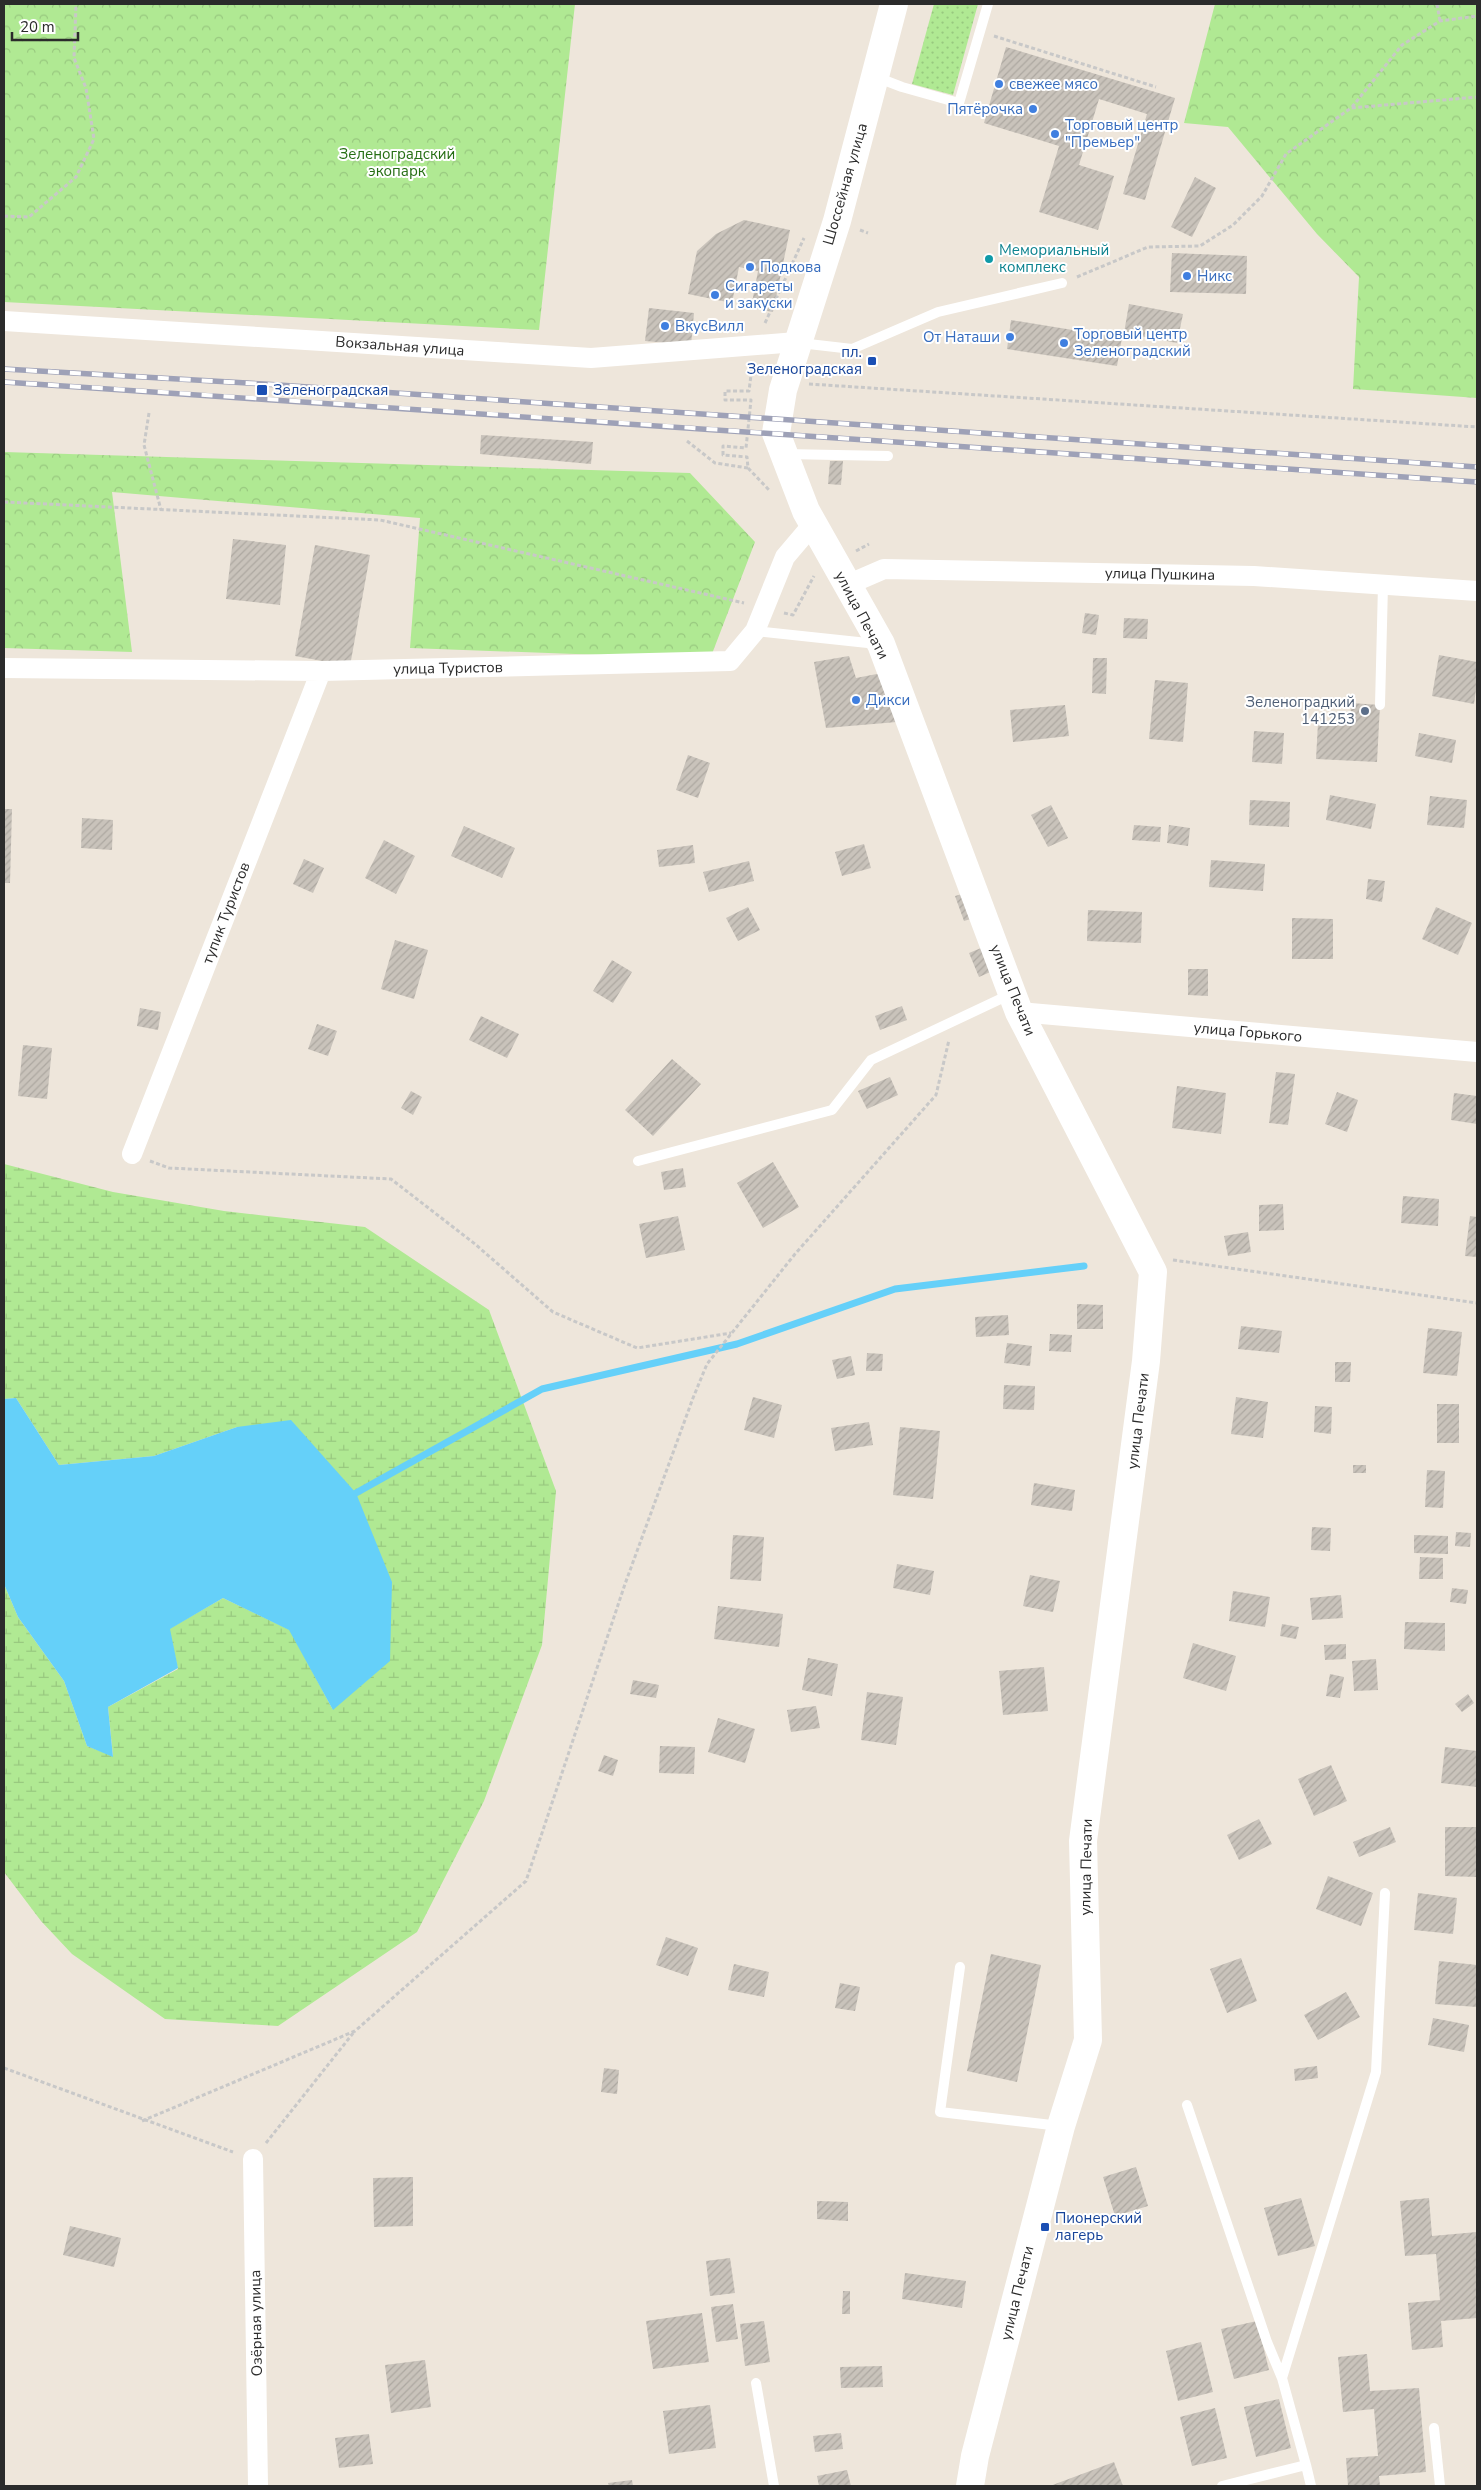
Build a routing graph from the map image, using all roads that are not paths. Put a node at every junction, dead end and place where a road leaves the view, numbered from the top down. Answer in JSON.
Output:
{"nodes":[{"id":1,"x":894,"y":4,"type":"edge"},
{"id":2,"x":988,"y":4,"type":"edge"},
{"id":3,"x":875,"y":76,"type":"junction"},
{"id":4,"x":1062,"y":284,"type":"road end"},
{"id":5,"x":4,"y":321,"type":"edge"},
{"id":6,"x":797,"y":342,"type":"junction"},
{"id":7,"x":777,"y":420,"type":"joint"},
{"id":8,"x":782,"y":454,"type":"junction"},
{"id":9,"x":888,"y":456,"type":"dead end"},
{"id":10,"x":813,"y":524,"type":"junction"},
{"id":11,"x":841,"y":574,"type":"junction"},
{"id":12,"x":1382,"y":585,"type":"junction"},
{"id":13,"x":1477,"y":591,"type":"edge"},
{"id":14,"x":755,"y":630,"type":"junction"},
{"id":15,"x":881,"y":644,"type":"junction"},
{"id":16,"x":4,"y":668,"type":"edge"},
{"id":17,"x":321,"y":671,"type":"junction"},
{"id":18,"x":1380,"y":705,"type":"dead end"},
{"id":19,"x":1016,"y":1003,"type":"junction"},
{"id":20,"x":1477,"y":1052,"type":"edge"},
{"id":21,"x":132,"y":1154,"type":"road end"},
{"id":22,"x":638,"y":1161,"type":"dead end"},
{"id":23,"x":1385,"y":1893,"type":"dead end"},
{"id":24,"x":960,"y":1967,"type":"dead end"},
{"id":25,"x":1188,"y":2105,"type":"dead end"},
{"id":26,"x":1061,"y":2126,"type":"junction"},
{"id":27,"x":253,"y":2159,"type":"road end"},
{"id":28,"x":1282,"y":2378,"type":"junction"},
{"id":29,"x":756,"y":2384,"type":"dead end"},
{"id":30,"x":1434,"y":2428,"type":"dead end"},
{"id":31,"x":1306,"y":2466,"type":"junction"},
{"id":32,"x":258,"y":2486,"type":"edge"},
{"id":33,"x":774,"y":2486,"type":"edge"},
{"id":34,"x":970,"y":2486,"type":"edge"},
{"id":35,"x":1222,"y":2486,"type":"edge"},
{"id":36,"x":1311,"y":2486,"type":"edge"},
{"id":37,"x":1440,"y":2486,"type":"edge"}],
"edges":[{"from":1,"to":3,"type":"street","name":"Шоссейная улица"},
{"from":2,"to":3,"type":"lane"},
{"from":3,"to":6,"type":"street","name":"Шоссейная улица"},
{"from":4,"to":6,"type":"lane"},
{"from":5,"to":6,"type":"street","name":"Вокзальная улица"},
{"from":6,"to":7,"type":"street","name":"Шоссейная улица"},
{"from":7,"to":8,"type":"street","name":"улица Печати"},
{"from":8,"to":9,"type":"lane"},
{"from":8,"to":10,"type":"street","name":"улица Печати"},
{"from":10,"to":11,"type":"street","name":"улица Печати"},
{"from":10,"to":14,"type":"street","name":"улица Туристов"},
{"from":11,"to":12,"type":"street","name":"улица Пушкина"},
{"from":11,"to":15,"type":"street","name":"улица Печати"},
{"from":12,"to":13,"type":"street","name":"улица Пушкина"},
{"from":12,"to":18,"type":"lane"},
{"from":14,"to":15,"type":"lane"},
{"from":14,"to":17,"type":"street","name":"улица Туристов"},
{"from":15,"to":19,"type":"street","name":"улица Печати"},
{"from":16,"to":17,"type":"street","name":"улица Туристов"},
{"from":17,"to":21,"type":"street","name":"тупик Туристов"},
{"from":19,"to":20,"type":"street","name":"улица Горького"},
{"from":19,"to":22,"type":"lane"},
{"from":19,"to":26,"type":"street","name":"улица Печати"},
{"from":23,"to":28,"type":"lane"},
{"from":24,"to":26,"type":"lane"},
{"from":25,"to":28,"type":"lane"},
{"from":26,"to":34,"type":"street","name":"улица Печати"},
{"from":27,"to":32,"type":"street","name":"Озёрная улица"},
{"from":28,"to":31,"type":"lane"},
{"from":29,"to":33,"type":"lane"},
{"from":30,"to":37,"type":"lane"},
{"from":31,"to":35,"type":"lane"},
{"from":31,"to":36,"type":"lane"}]}
